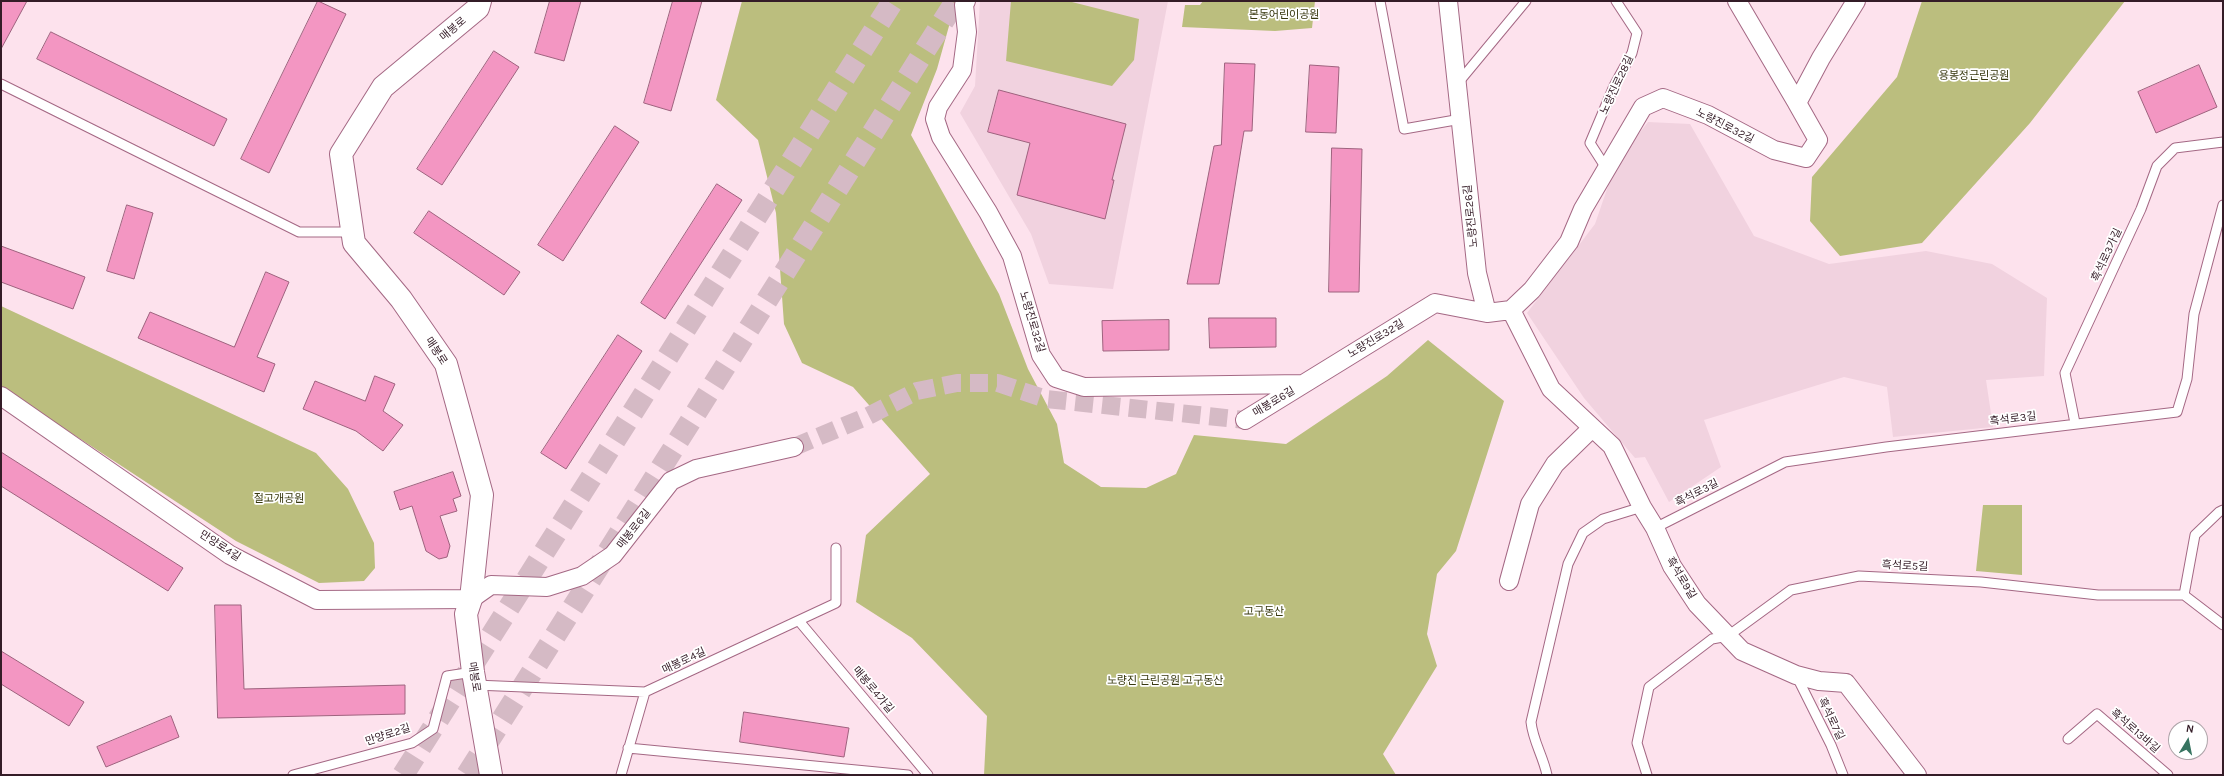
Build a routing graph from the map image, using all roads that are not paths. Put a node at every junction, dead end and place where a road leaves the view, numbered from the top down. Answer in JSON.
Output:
{"nodes":[{"id":1,"x":480,"y":1,"type":"edge"},
{"id":2,"x":966,"y":1,"type":"edge"},
{"id":3,"x":1380,"y":1,"type":"edge"},
{"id":4,"x":1448,"y":1,"type":"edge"},
{"id":5,"x":1526,"y":1,"type":"edge"},
{"id":6,"x":1616,"y":1,"type":"edge"},
{"id":7,"x":1737,"y":1,"type":"edge"},
{"id":8,"x":1856,"y":1,"type":"edge"},
{"id":9,"x":1,"y":84,"type":"edge"},
{"id":10,"x":1457,"y":84,"type":"junction"},
{"id":11,"x":1798,"y":103,"type":"junction"},
{"id":12,"x":1461,"y":119,"type":"junction"},
{"id":13,"x":2223,"y":142,"type":"edge"},
{"id":14,"x":1606,"y":168,"type":"junction"},
{"id":15,"x":2223,"y":205,"type":"edge"},
{"id":16,"x":352,"y":232,"type":"junction"},
{"id":17,"x":1511,"y":310,"type":"junction"},
{"id":18,"x":1487,"y":313,"type":"junction"},
{"id":19,"x":1304,"y":384,"type":"junction"},
{"id":20,"x":1,"y":396,"type":"edge"},
{"id":21,"x":1245,"y":420,"type":"tunnel mouth"},
{"id":22,"x":2075,"y":424,"type":"junction"},
{"id":23,"x":1592,"y":428,"type":"junction"},
{"id":24,"x":794,"y":447,"type":"tunnel mouth"},
{"id":25,"x":1642,"y":507,"type":"junction"},
{"id":26,"x":2223,"y":510,"type":"edge"},
{"id":27,"x":1655,"y":528,"type":"junction"},
{"id":28,"x":836,"y":548,"type":"dead end"},
{"id":29,"x":1509,"y":581,"type":"dead end"},
{"id":30,"x":2184,"y":595,"type":"junction"},
{"id":31,"x":471,"y":599,"type":"junction"},
{"id":32,"x":799,"y":621,"type":"junction"},
{"id":33,"x":2223,"y":625,"type":"edge"},
{"id":34,"x":1728,"y":636,"type":"junction"},
{"id":35,"x":1796,"y":675,"type":"junction"},
{"id":36,"x":474,"y":678,"type":"junction"},
{"id":37,"x":645,"y":692,"type":"junction"},
{"id":38,"x":2068,"y":739,"type":"dead end"},
{"id":39,"x":628,"y":748,"type":"junction"},
{"id":40,"x":293,"y":775,"type":"edge"},
{"id":41,"x":491,"y":775,"type":"edge"},
{"id":42,"x":620,"y":775,"type":"edge"},
{"id":43,"x":908,"y":775,"type":"edge"},
{"id":44,"x":928,"y":775,"type":"edge"},
{"id":45,"x":1547,"y":775,"type":"edge"},
{"id":46,"x":1646,"y":775,"type":"edge"},
{"id":47,"x":1843,"y":775,"type":"edge"},
{"id":48,"x":1917,"y":775,"type":"edge"},
{"id":49,"x":2168,"y":775,"type":"edge"}],
"edges":[{"from":1,"to":16,"type":"street","name":"매봉로"},
{"from":2,"to":19,"type":"street","name":"노량진로32길"},
{"from":3,"to":12,"type":"lane"},
{"from":4,"to":10,"type":"street","name":"노량진로26길"},
{"from":5,"to":10,"type":"lane"},
{"from":6,"to":14,"type":"lane","name":"노량진로28길"},
{"from":7,"to":11,"type":"street"},
{"from":8,"to":11,"type":"street"},
{"from":9,"to":16,"type":"lane"},
{"from":10,"to":12,"type":"street","name":"노량진로26길"},
{"from":11,"to":14,"type":"street","name":"노량진로32길"},
{"from":12,"to":18,"type":"street","name":"노량진로26길"},
{"from":13,"to":22,"type":"lane","name":"흑석로3가길"},
{"from":14,"to":17,"type":"street","name":"노량진로32길"},
{"from":15,"to":22,"type":"lane","name":"흑석로3길"},
{"from":16,"to":31,"type":"street","name":"매봉로"},
{"from":17,"to":18,"type":"street","name":"노량진로32길"},
{"from":17,"to":23,"type":"street","name":"흑석로9길"},
{"from":18,"to":19,"type":"street","name":"노량진로32길"},
{"from":19,"to":21,"type":"street","name":"매봉로6길"},
{"from":20,"to":31,"type":"street","name":"만양로4길"},
{"from":22,"to":27,"type":"lane","name":"흑석로3길"},
{"from":23,"to":25,"type":"street","name":"흑석로9길"},
{"from":23,"to":29,"type":"street"},
{"from":24,"to":31,"type":"street","name":"매봉로6길"},
{"from":25,"to":27,"type":"street","name":"흑석로9길"},
{"from":25,"to":45,"type":"lane"},
{"from":26,"to":30,"type":"lane"},
{"from":27,"to":34,"type":"street","name":"흑석로9길"},
{"from":28,"to":32,"type":"lane","name":"매봉로4길"},
{"from":30,"to":33,"type":"lane"},
{"from":30,"to":34,"type":"lane","name":"흑석로5길"},
{"from":31,"to":36,"type":"street","name":"매봉로"},
{"from":32,"to":37,"type":"lane","name":"매봉로4길"},
{"from":32,"to":44,"type":"lane","name":"매봉로4가길"},
{"from":34,"to":35,"type":"street","name":"흑석로9길"},
{"from":34,"to":46,"type":"lane","name":"흑석로5길"},
{"from":35,"to":47,"type":"lane","name":"흑석로7길"},
{"from":35,"to":48,"type":"street","name":"흑석로9길"},
{"from":36,"to":37,"type":"lane","name":"매봉로4길"},
{"from":36,"to":40,"type":"lane","name":"만양로2길"},
{"from":36,"to":41,"type":"street","name":"매봉로"},
{"from":37,"to":39,"type":"lane"},
{"from":38,"to":49,"type":"lane","name":"흑석로13바길"},
{"from":39,"to":42,"type":"lane"},
{"from":39,"to":43,"type":"lane"}]}
